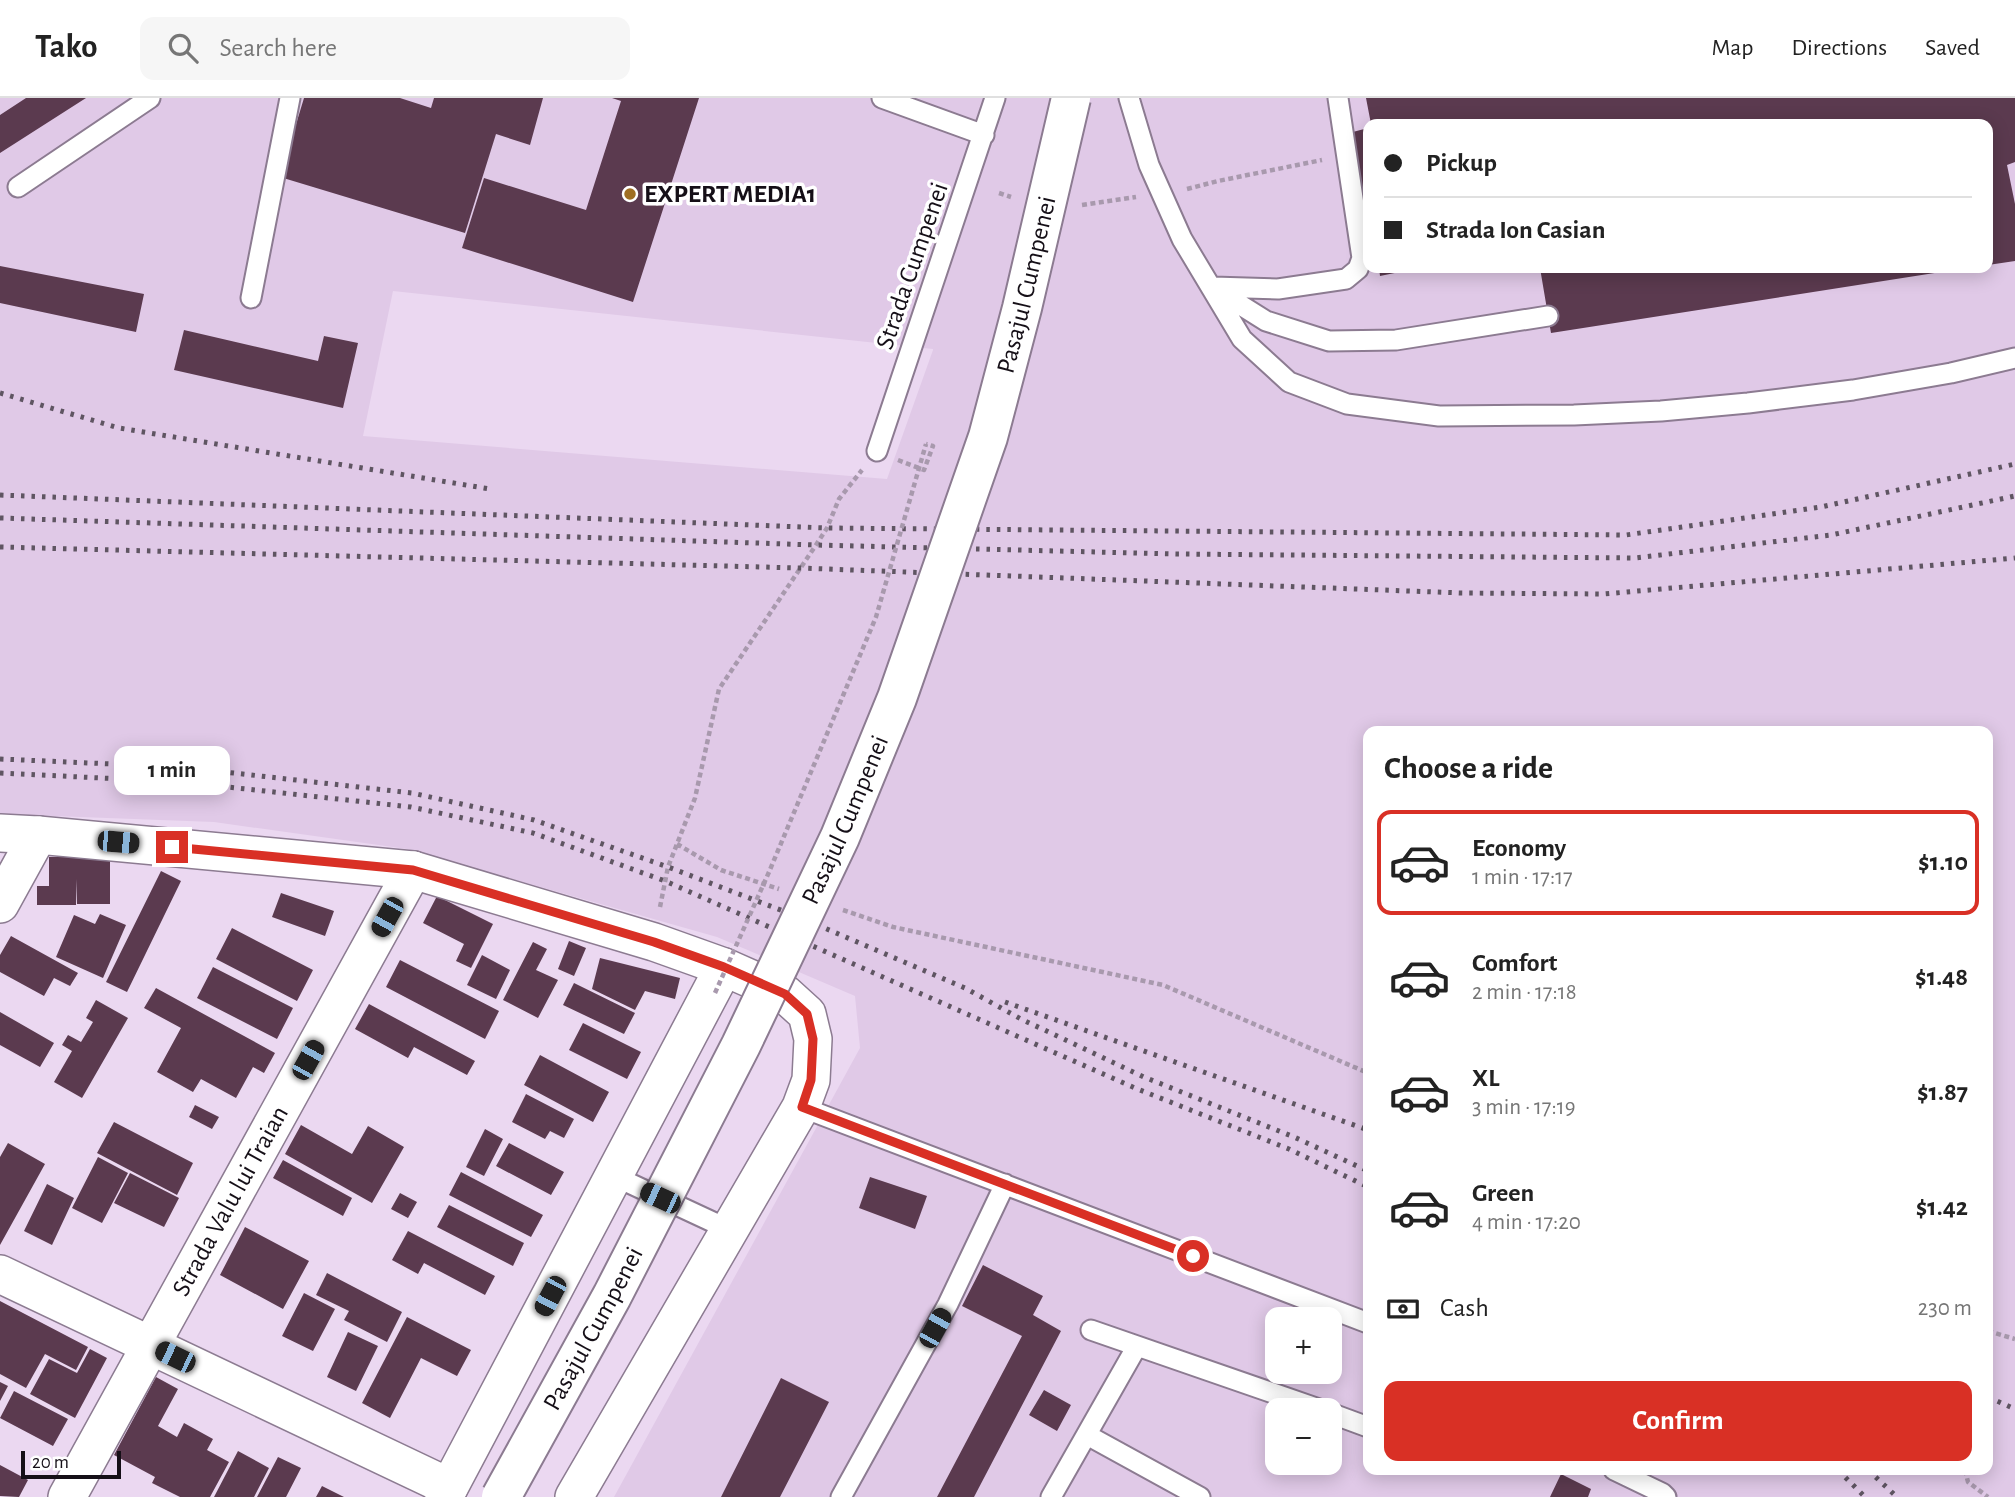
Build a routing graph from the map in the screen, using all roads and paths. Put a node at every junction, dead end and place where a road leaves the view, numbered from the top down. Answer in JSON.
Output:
{"nodes":[{"id":1,"x":150,"y":98,"type":"edge"},
{"id":2,"x":290,"y":98,"type":"edge"},
{"id":3,"x":882,"y":98,"type":"edge"},
{"id":4,"x":995,"y":98,"type":"edge"},
{"id":5,"x":1071,"y":98,"type":"edge"},
{"id":6,"x":1129,"y":98,"type":"edge"},
{"id":7,"x":1338,"y":98,"type":"edge"},
{"id":8,"x":1341,"y":122,"type":"junction"},
{"id":9,"x":984,"y":135,"type":"junction"},
{"id":10,"x":18,"y":187,"type":"dead end"},
{"id":11,"x":1182,"y":190,"type":"dead end"},
{"id":12,"x":1212,"y":287,"type":"junction"},
{"id":13,"x":251,"y":298,"type":"dead end"},
{"id":14,"x":1548,"y":316,"type":"dead end"},
{"id":15,"x":2015,"y":358,"type":"edge"},
{"id":16,"x":877,"y":451,"type":"joint"},
{"id":17,"x":901,"y":461,"type":"dead end"},
{"id":18,"x":0,"y":833,"type":"edge"},
{"id":19,"x":38,"y":835,"type":"junction"},
{"id":20,"x":677,"y":844,"type":"junction"},
{"id":21,"x":413,"y":870,"type":"junction"},
{"id":22,"x":787,"y":892,"type":"dead end"},
{"id":23,"x":0,"y":904,"type":"edge"},
{"id":24,"x":840,"y":909,"type":"dead end"},
{"id":25,"x":654,"y":942,"type":"junction"},
{"id":26,"x":720,"y":980,"type":"junction"},
{"id":27,"x":1363,"y":1071,"type":"edge"},
{"id":28,"x":802,"y":1107,"type":"junction"},
{"id":29,"x":614,"y":1176,"type":"junction"},
{"id":30,"x":1004,"y":1185,"type":"junction"},
{"id":31,"x":730,"y":1230,"type":"junction"},
{"id":32,"x":0,"y":1274,"type":"edge"},
{"id":33,"x":1363,"y":1321,"type":"edge"},
{"id":34,"x":1091,"y":1330,"type":"dead end"},
{"id":35,"x":1993,"y":1332,"type":"edge"},
{"id":36,"x":2015,"y":1339,"type":"edge"},
{"id":37,"x":150,"y":1345,"type":"junction"},
{"id":38,"x":1137,"y":1346,"type":"junction"},
{"id":39,"x":1287,"y":1398,"type":"edge"},
{"id":40,"x":1342,"y":1417,"type":"edge"},
{"id":41,"x":1363,"y":1425,"type":"edge"},
{"id":42,"x":1087,"y":1435,"type":"junction"},
{"id":43,"x":1624,"y":1475,"type":"edge"},
{"id":44,"x":1966,"y":1475,"type":"edge"},
{"id":45,"x":446,"y":1492,"type":"edge"},
{"id":46,"x":67,"y":1497,"type":"edge"},
{"id":47,"x":501,"y":1497,"type":"edge"},
{"id":48,"x":573,"y":1497,"type":"edge"},
{"id":49,"x":841,"y":1497,"type":"edge"},
{"id":50,"x":1051,"y":1497,"type":"edge"},
{"id":51,"x":1200,"y":1497,"type":"edge"},
{"id":52,"x":1666,"y":1497,"type":"edge"},
{"id":53,"x":1988,"y":1497,"type":"edge"}],
"edges":[{"from":1,"to":10,"type":"lane"},
{"from":2,"to":13,"type":"lane"},
{"from":3,"to":9,"type":"lane"},
{"from":4,"to":9,"type":"lane","name":"Strada Cumpenei"},
{"from":5,"to":47,"type":"main road","name":"Pasajul Cumpenei","bridge":true},
{"from":6,"to":12,"type":"lane"},
{"from":7,"to":8,"type":"lane"},
{"from":8,"to":11,"type":"path"},
{"from":8,"to":12,"type":"lane"},
{"from":9,"to":16,"type":"lane","name":"Strada Cumpenei"},
{"from":12,"to":14,"type":"lane"},
{"from":12,"to":15,"type":"lane"},
{"from":16,"to":20,"type":"path"},
{"from":17,"to":26,"type":"path","bridge":true},
{"from":18,"to":19,"type":"street"},
{"from":19,"to":21,"type":"street"},
{"from":19,"to":23,"type":"street"},
{"from":20,"to":22,"type":"path"},
{"from":20,"to":25,"type":"path"},
{"from":21,"to":25,"type":"street"},
{"from":21,"to":37,"type":"street","name":"Strada Valu lui Traian"},
{"from":24,"to":27,"type":"path"},
{"from":25,"to":26,"type":"street"},
{"from":26,"to":28,"type":"street"},
{"from":26,"to":29,"type":"street"},
{"from":28,"to":30,"type":"lane"},
{"from":28,"to":31,"type":"street"},
{"from":29,"to":31,"type":"lane"},
{"from":29,"to":45,"type":"street"},
{"from":30,"to":33,"type":"lane"},
{"from":30,"to":49,"type":"lane"},
{"from":31,"to":48,"type":"street"},
{"from":32,"to":37,"type":"street"},
{"from":34,"to":38,"type":"lane"},
{"from":35,"to":36,"type":"path"},
{"from":37,"to":45,"type":"street"},
{"from":37,"to":46,"type":"street","name":"Strada Valu lui Traian"},
{"from":38,"to":39,"type":"lane"},
{"from":38,"to":42,"type":"lane"},
{"from":40,"to":41,"type":"lane"},
{"from":42,"to":50,"type":"lane"},
{"from":42,"to":51,"type":"lane"},
{"from":43,"to":52,"type":"lane"},
{"from":44,"to":53,"type":"path"}]}
